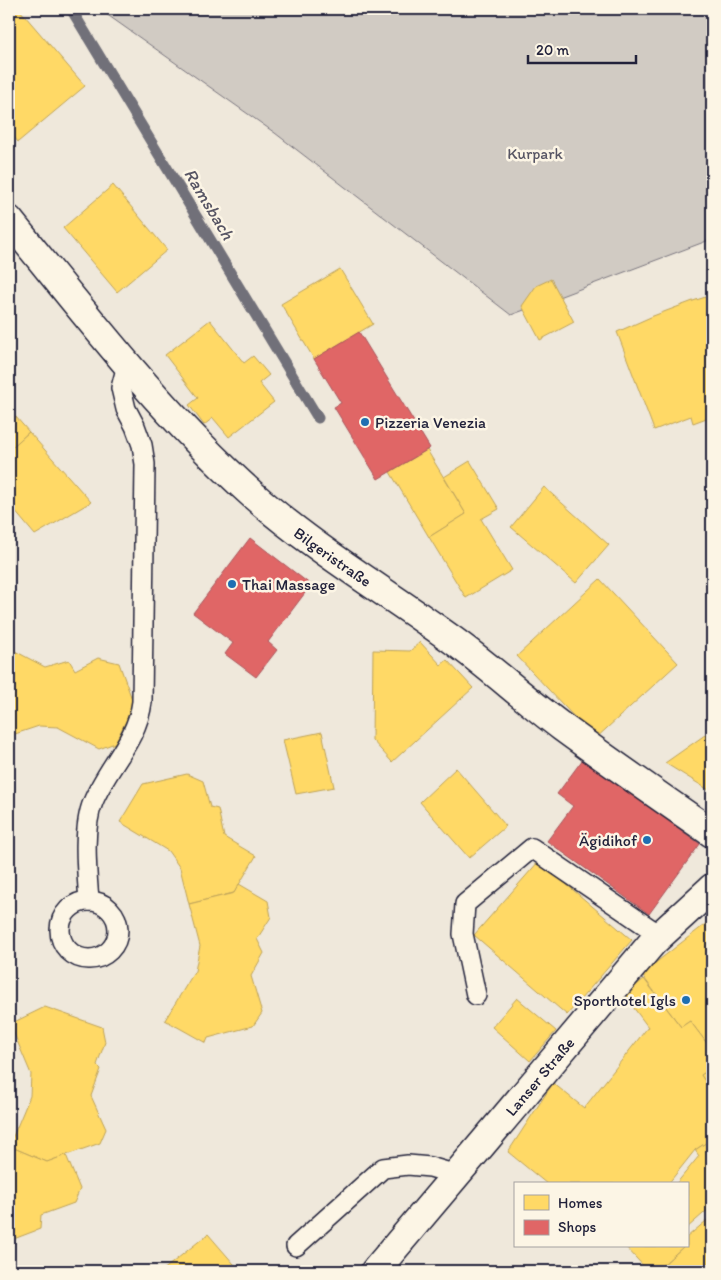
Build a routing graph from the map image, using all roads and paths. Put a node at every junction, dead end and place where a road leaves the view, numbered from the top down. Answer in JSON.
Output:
{"nodes":[{"id":1,"x":9,"y":220,"type":"edge"},
{"id":2,"x":127,"y":365,"type":"junction"},
{"id":3,"x":712,"y":833,"type":"edge"},
{"id":4,"x":712,"y":888,"type":"edge"},
{"id":5,"x":89,"y":901,"type":"dead end"},
{"id":6,"x":661,"y":936,"type":"junction"},
{"id":7,"x":476,"y":996,"type":"dead end"},
{"id":8,"x":457,"y":1175,"type":"junction"},
{"id":9,"x":296,"y":1246,"type":"dead end"},
{"id":10,"x":375,"y":1271,"type":"edge"}],
"edges":[{"from":1,"to":2,"type":"street","name":"Bilgeristraße"},
{"from":2,"to":3,"type":"street","name":"Bilgeristraße"},
{"from":2,"to":5,"type":"lane"},
{"from":4,"to":6,"type":"street","name":"Lanser Straße"},
{"from":6,"to":7,"type":"lane"},
{"from":6,"to":8,"type":"street","name":"Lanser Straße"},
{"from":8,"to":9,"type":"lane"},
{"from":8,"to":10,"type":"street","name":"Lanser Straße"}]}
